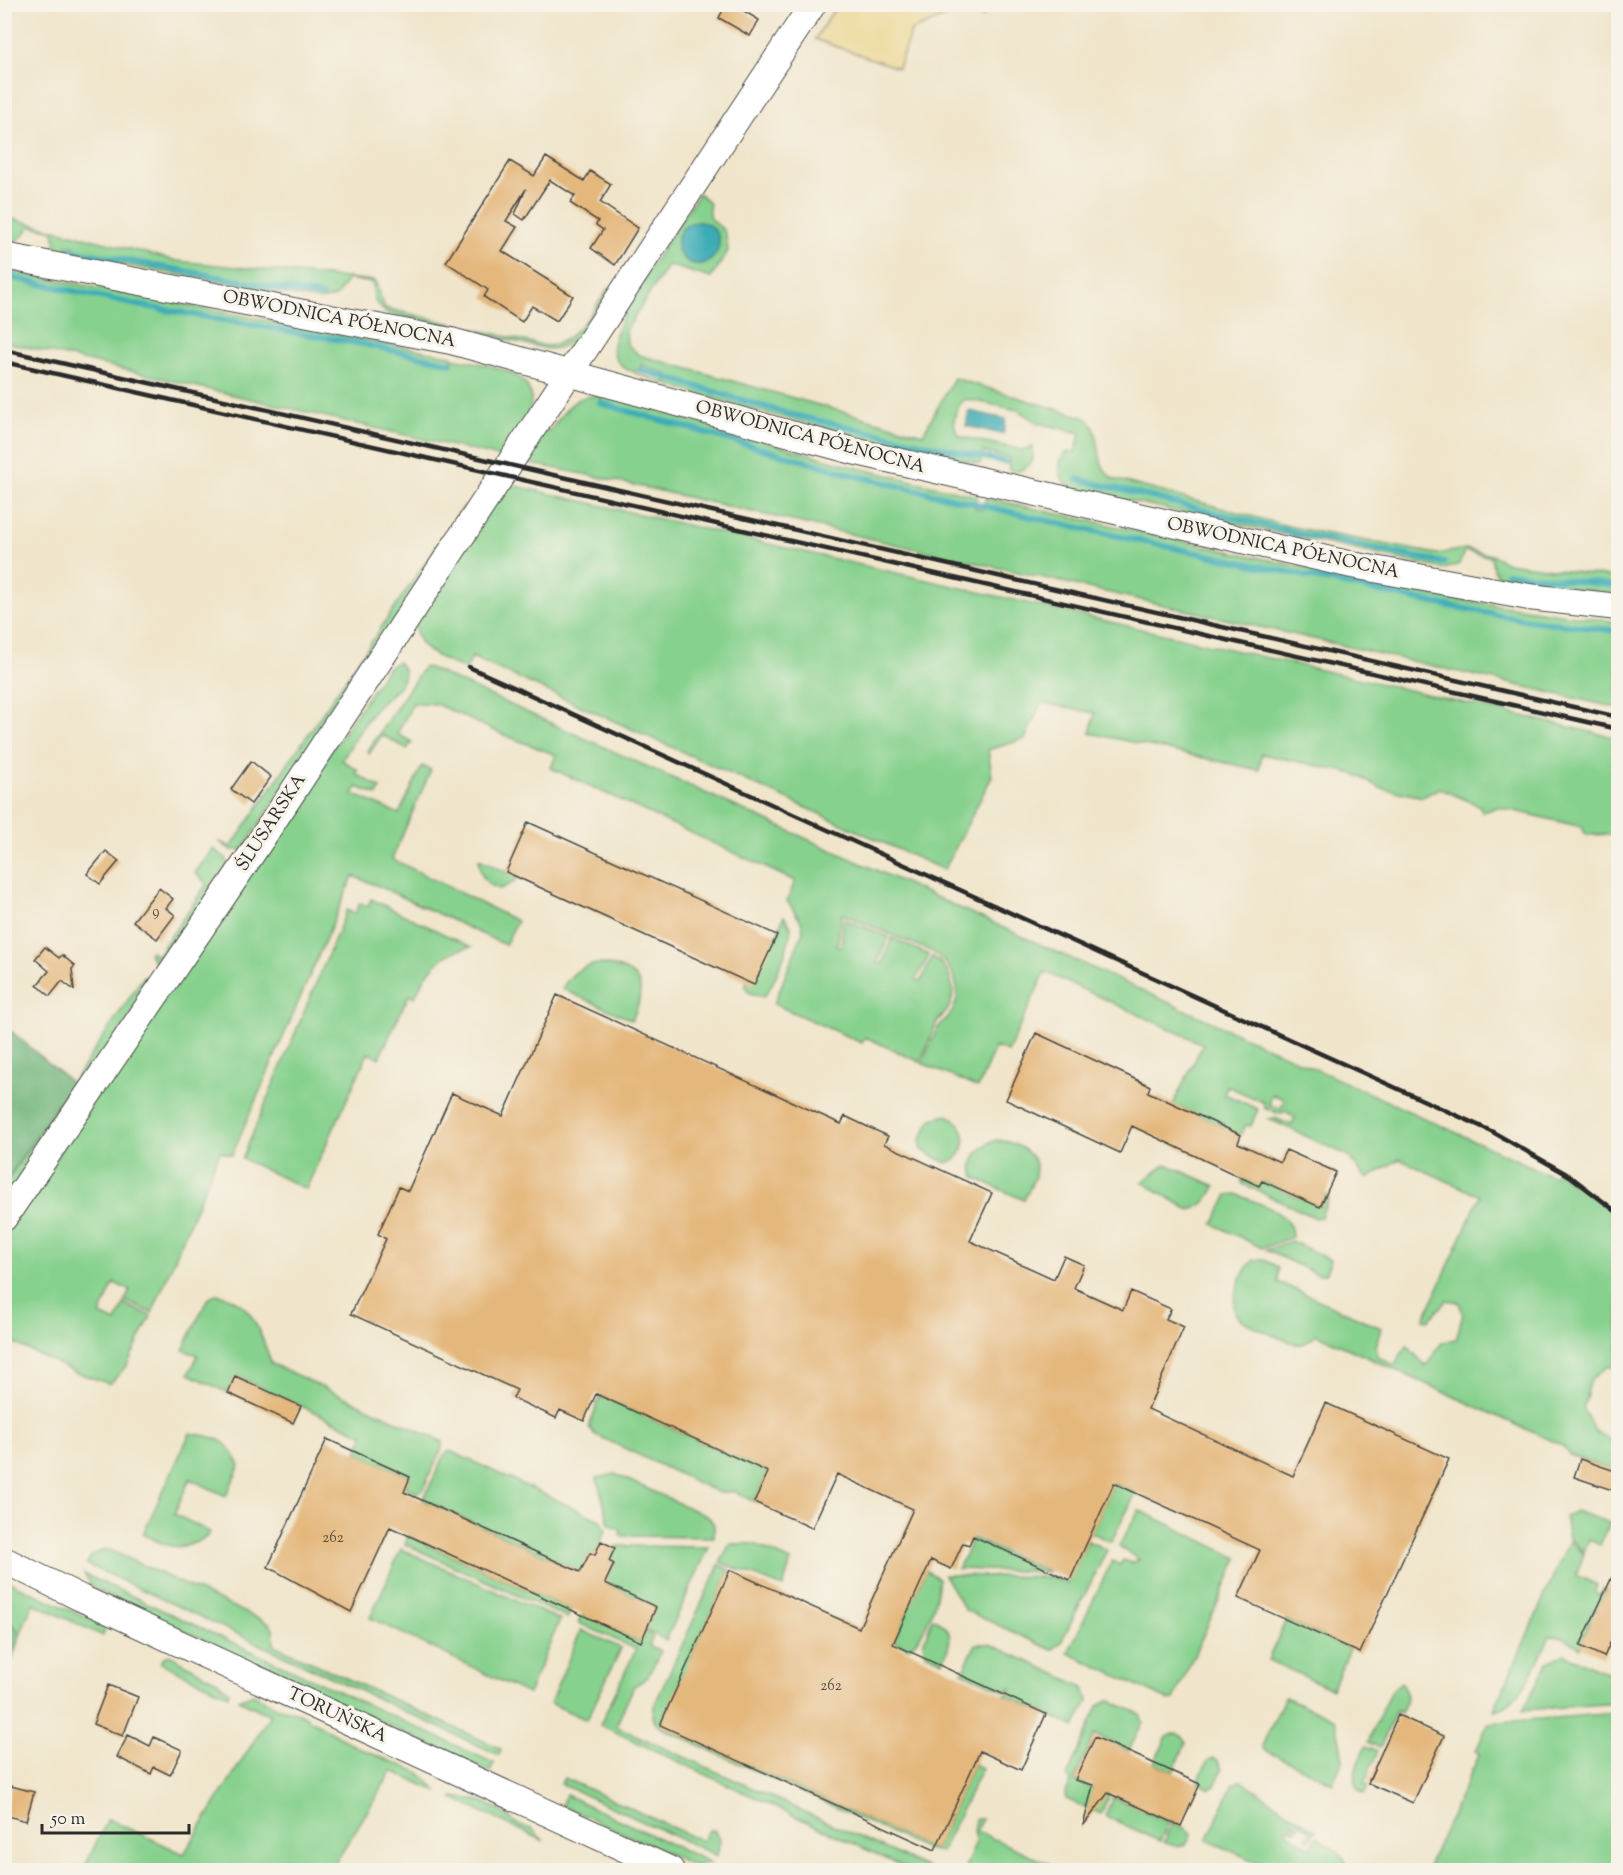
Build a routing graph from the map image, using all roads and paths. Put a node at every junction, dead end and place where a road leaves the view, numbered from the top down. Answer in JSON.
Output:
{"nodes":[{"id":1,"x":813,"y":4,"type":"edge"},
{"id":2,"x":4,"y":256,"type":"edge"},
{"id":3,"x":570,"y":373,"type":"junction"},
{"id":4,"x":1618,"y":608,"type":"edge"},
{"id":5,"x":4,"y":1218,"type":"edge"},
{"id":6,"x":4,"y":1560,"type":"edge"},
{"id":7,"x":671,"y":1870,"type":"edge"}],
"edges":[{"from":1,"to":3,"type":"street","name":"ŚLUSARSKA"},
{"from":2,"to":3,"type":"street","name":"OBWODNICA PÓŁNOCNA"},
{"from":3,"to":4,"type":"street","name":"OBWODNICA PÓŁNOCNA"},
{"from":3,"to":5,"type":"street","name":"ŚLUSARSKA"},
{"from":6,"to":7,"type":"street","name":"TORUŃSKA"}]}
